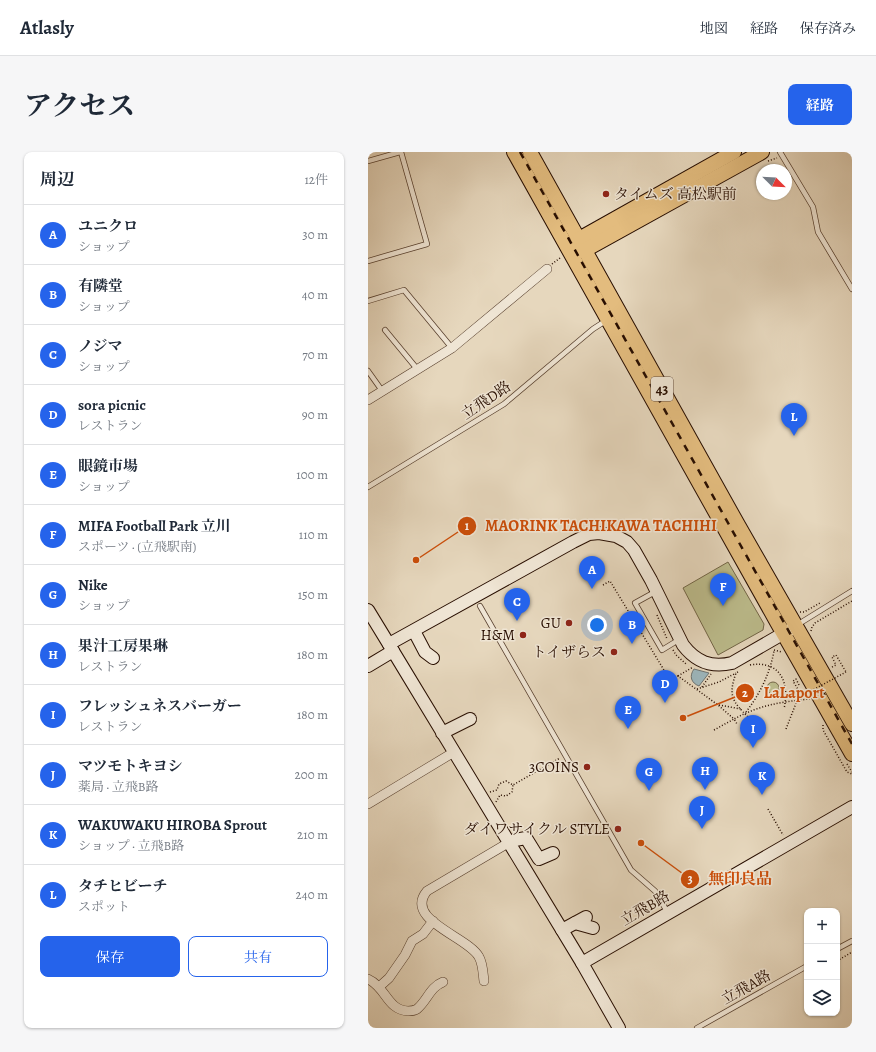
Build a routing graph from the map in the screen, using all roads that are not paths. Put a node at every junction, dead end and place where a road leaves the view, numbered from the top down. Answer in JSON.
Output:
{"nodes":[{"id":1,"x":401,"y":152,"type":"edge"},
{"id":2,"x":514,"y":152,"type":"edge"},
{"id":3,"x":530,"y":152,"type":"edge"},
{"id":4,"x":734,"y":152,"type":"edge"},
{"id":5,"x":762,"y":152,"type":"edge"},
{"id":6,"x":780,"y":152,"type":"edge"},
{"id":7,"x":368,"y":161,"type":"edge"},
{"id":8,"x":582,"y":245,"type":"junction"},
{"id":9,"x":566,"y":253,"type":"junction"},
{"id":10,"x":368,"y":261,"type":"edge"},
{"id":11,"x":547,"y":269,"type":"road end"},
{"id":12,"x":852,"y":289,"type":"edge"},
{"id":13,"x":368,"y":301,"type":"edge"},
{"id":14,"x":608,"y":320,"type":"junction"},
{"id":15,"x":385,"y":330,"type":"dead end"},
{"id":16,"x":452,"y":348,"type":"junction"},
{"id":17,"x":418,"y":370,"type":"junction"},
{"id":18,"x":368,"y":371,"type":"edge"},
{"id":19,"x":383,"y":392,"type":"junction"},
{"id":20,"x":368,"y":400,"type":"edge"},
{"id":21,"x":368,"y":487,"type":"edge"},
{"id":22,"x":852,"y":591,"type":"edge"},
{"id":23,"x":652,"y":593,"type":"junction"},
{"id":24,"x":480,"y":606,"type":"dead end"},
{"id":25,"x":368,"y":610,"type":"edge"},
{"id":26,"x":796,"y":626,"type":"junction"},
{"id":27,"x":414,"y":631,"type":"junction"},
{"id":28,"x":783,"y":634,"type":"junction"},
{"id":29,"x":675,"y":642,"type":"junction"},
{"id":30,"x":391,"y":648,"type":"junction"},
{"id":31,"x":433,"y":658,"type":"dead end"},
{"id":32,"x":368,"y":666,"type":"edge"},
{"id":33,"x":470,"y":719,"type":"dead end"},
{"id":34,"x":852,"y":724,"type":"edge"},
{"id":35,"x":442,"y":733,"type":"junction"},
{"id":36,"x":454,"y":752,"type":"junction"},
{"id":37,"x":852,"y":754,"type":"edge"},
{"id":38,"x":368,"y":804,"type":"edge"},
{"id":39,"x":852,"y":807,"type":"edge"},
{"id":40,"x":508,"y":843,"type":"junction"},
{"id":41,"x":553,"y":854,"type":"dead end"},
{"id":42,"x":668,"y":913,"type":"junction"},
{"id":43,"x":586,"y":917,"type":"dead end"},
{"id":44,"x":433,"y":922,"type":"junction"},
{"id":45,"x":575,"y":923,"type":"junction"},
{"id":46,"x":592,"y":928,"type":"dead end"},
{"id":47,"x":562,"y":930,"type":"junction"},
{"id":48,"x":852,"y":941,"type":"edge"},
{"id":49,"x":840,"y":947,"type":"edge"},
{"id":50,"x":582,"y":963,"type":"junction"},
{"id":51,"x":804,"y":968,"type":"edge"},
{"id":52,"x":368,"y":979,"type":"edge"},
{"id":53,"x":442,"y":982,"type":"dead end"},
{"id":54,"x":484,"y":982,"type":"dead end"},
{"id":55,"x":379,"y":987,"type":"junction"},
{"id":56,"x":619,"y":1028,"type":"edge"},
{"id":57,"x":697,"y":1028,"type":"edge"}],
"edges":[{"from":1,"to":7,"type":"lane"},
{"from":1,"to":10,"type":"lane"},
{"from":2,"to":9,"type":"main road","number":"43"},
{"from":3,"to":8,"type":"main road","number":"43"},
{"from":4,"to":8,"type":"main road"},
{"from":5,"to":8,"type":"main road"},
{"from":6,"to":12,"type":"lane"},
{"from":8,"to":9,"type":"main road"},
{"from":8,"to":26,"type":"main road","number":"43"},
{"from":9,"to":14,"type":"main road","number":"43"},
{"from":11,"to":16,"type":"street"},
{"from":13,"to":16,"type":"lane"},
{"from":14,"to":21,"type":"lane","name":"立飛D路"},
{"from":14,"to":28,"type":"main road","number":"43"},
{"from":15,"to":17,"type":"lane"},
{"from":16,"to":17,"type":"street"},
{"from":17,"to":19,"type":"street"},
{"from":18,"to":19,"type":"lane"},
{"from":19,"to":20,"type":"street"},
{"from":22,"to":26,"type":"lane"},
{"from":23,"to":27,"type":"street"},
{"from":23,"to":29,"type":"street"},
{"from":23,"to":29,"type":"lane"},
{"from":24,"to":42,"type":"lane"},
{"from":25,"to":30,"type":"street"},
{"from":26,"to":28,"type":"street"},
{"from":26,"to":34,"type":"main road","number":"43"},
{"from":27,"to":30,"type":"street"},
{"from":27,"to":31,"type":"street"},
{"from":28,"to":29,"type":"street"},
{"from":28,"to":37,"type":"main road","number":"43"},
{"from":30,"to":32,"type":"street"},
{"from":30,"to":35,"type":"street"},
{"from":33,"to":35,"type":"street"},
{"from":35,"to":36,"type":"street"},
{"from":36,"to":38,"type":"street"},
{"from":36,"to":40,"type":"street"},
{"from":39,"to":42,"type":"street","name":"立飛B路"},
{"from":40,"to":41,"type":"street"},
{"from":40,"to":44,"type":"street"},
{"from":40,"to":47,"type":"street"},
{"from":42,"to":50,"type":"street","name":"立飛B路"},
{"from":43,"to":45,"type":"street"},
{"from":44,"to":54,"type":"street"},
{"from":44,"to":55,"type":"street"},
{"from":45,"to":46,"type":"street"},
{"from":45,"to":47,"type":"street"},
{"from":47,"to":50,"type":"street"},
{"from":48,"to":49,"type":"lane"},
{"from":50,"to":56,"type":"street"},
{"from":51,"to":57,"type":"lane","name":"立飛A路"},
{"from":52,"to":55,"type":"street"},
{"from":53,"to":55,"type":"street"}]}
